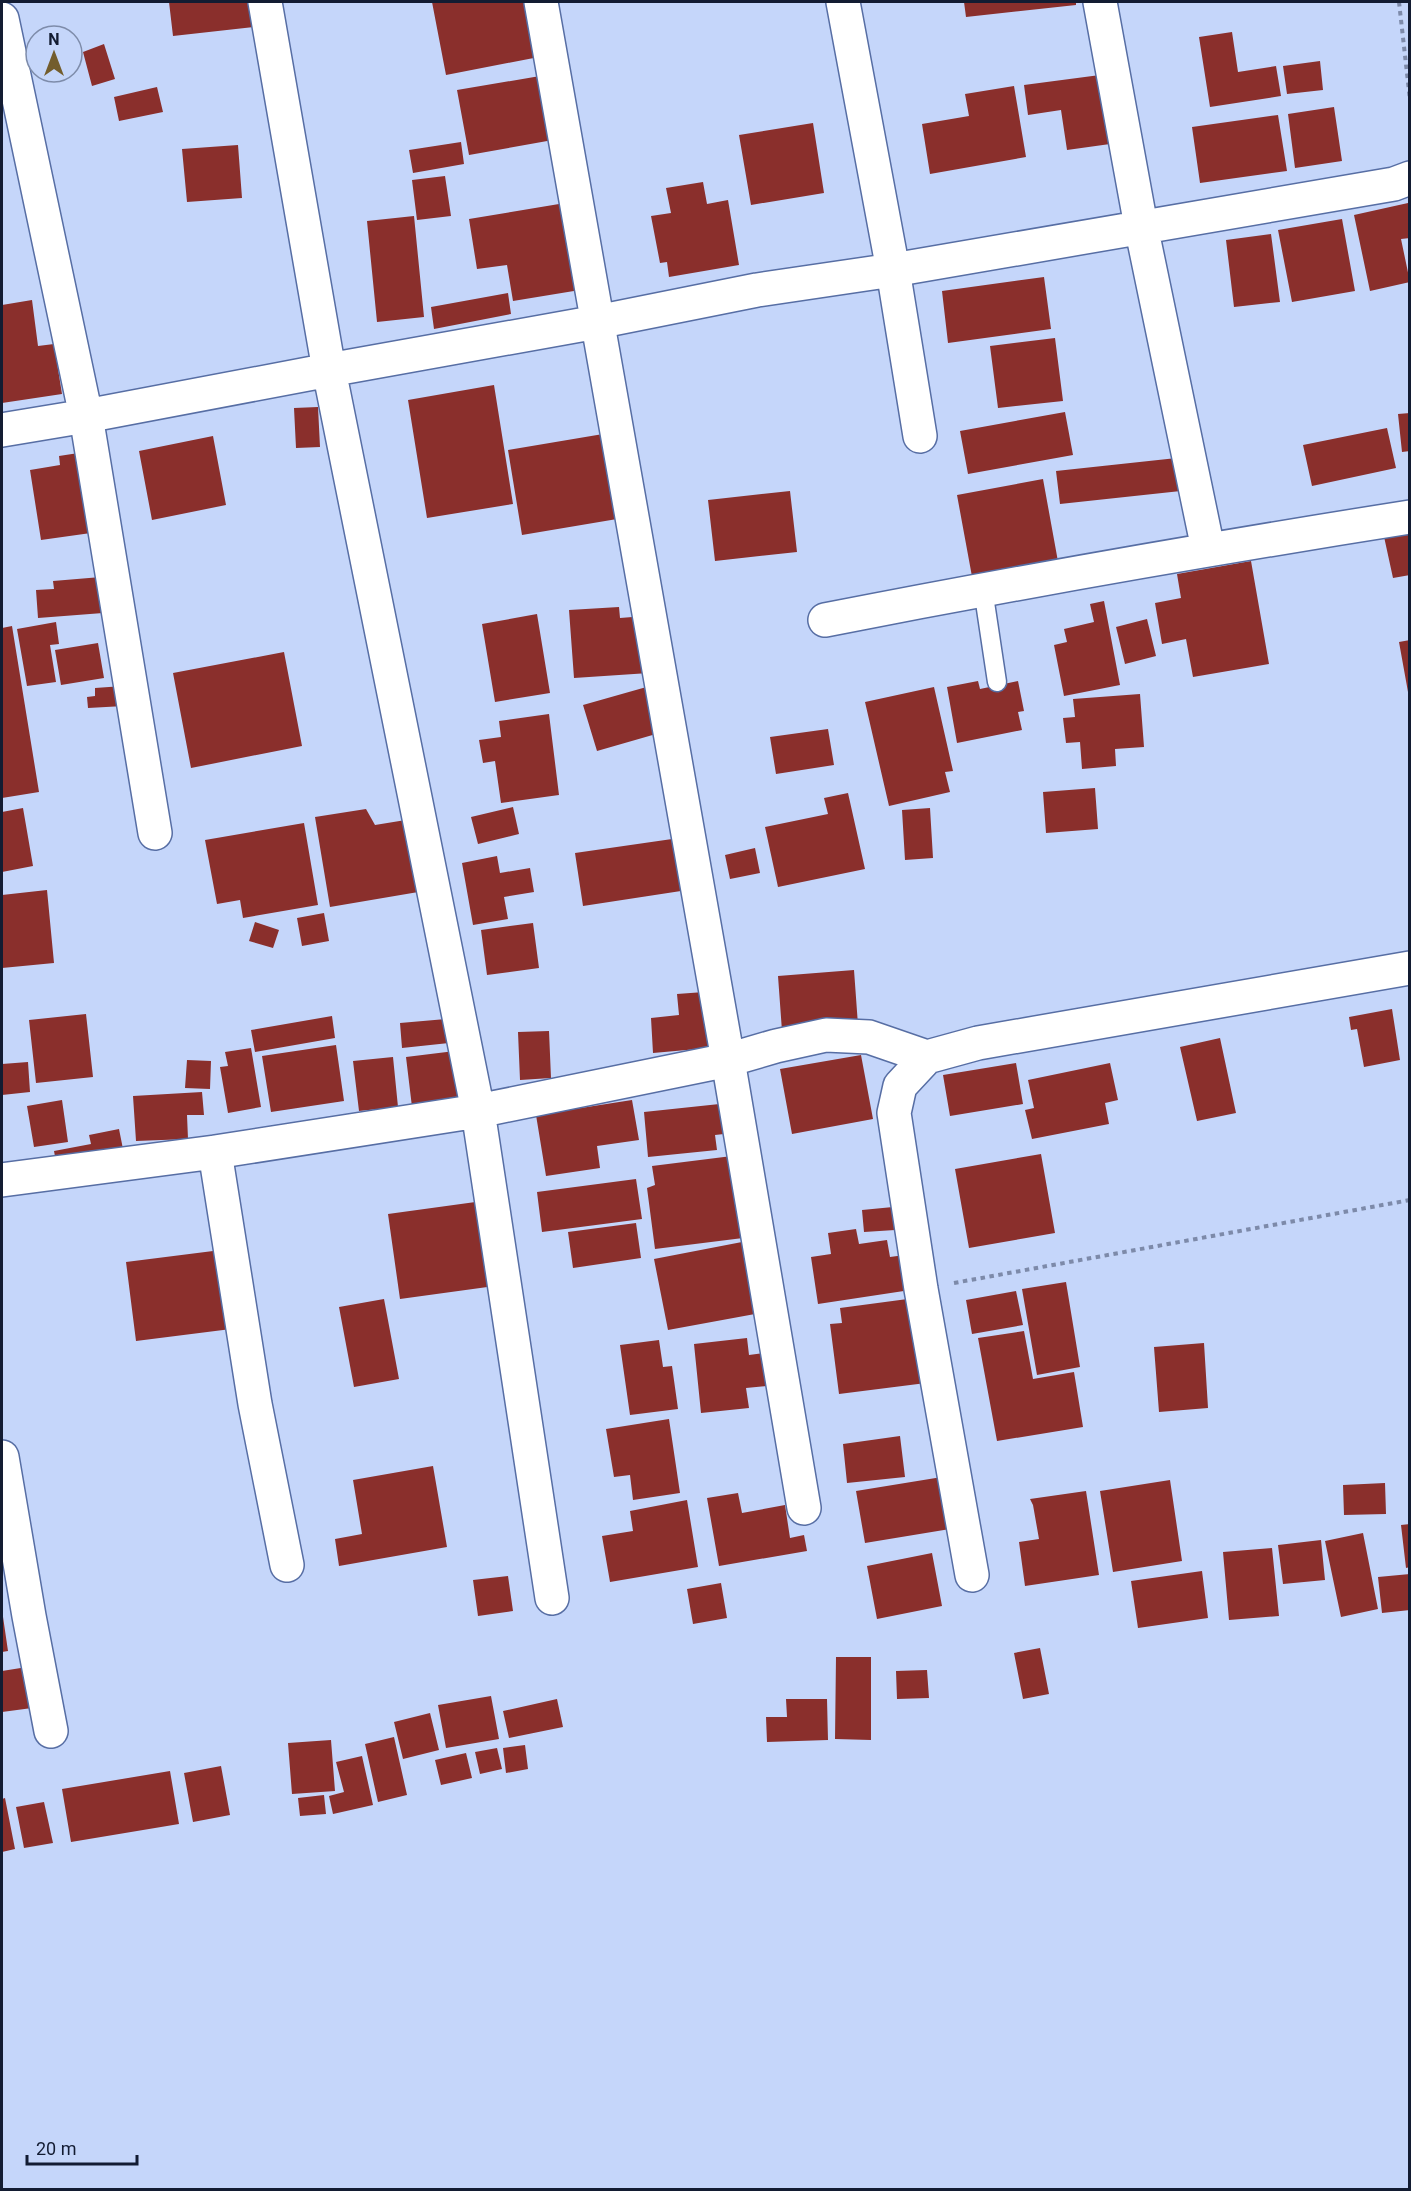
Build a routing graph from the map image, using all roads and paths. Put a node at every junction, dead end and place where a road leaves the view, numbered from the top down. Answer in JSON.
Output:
{"nodes":[{"id":1,"x":266,"y":2,"type":"edge"},
{"id":2,"x":541,"y":2,"type":"edge"},
{"id":3,"x":843,"y":2,"type":"edge"},
{"id":4,"x":1100,"y":2,"type":"edge"},
{"id":5,"x":1399,"y":2,"type":"edge"},
{"id":6,"x":2,"y":19,"type":"edge"},
{"id":7,"x":1410,"y":100,"type":"edge"},
{"id":8,"x":1410,"y":178,"type":"edge"},
{"id":9,"x":1141,"y":226,"type":"junction"},
{"id":10,"x":892,"y":270,"type":"junction"},
{"id":11,"x":597,"y":322,"type":"junction"},
{"id":12,"x":329,"y":370,"type":"junction"},
{"id":13,"x":86,"y":416,"type":"junction"},
{"id":14,"x":2,"y":430,"type":"edge"},
{"id":15,"x":920,"y":436,"type":"dead end"},
{"id":16,"x":1410,"y":517,"type":"edge"},
{"id":17,"x":1208,"y":549,"type":"junction"},
{"id":18,"x":983,"y":589,"type":"junction"},
{"id":19,"x":825,"y":620,"type":"dead end"},
{"id":20,"x":997,"y":682,"type":"dead end"},
{"id":21,"x":155,"y":834,"type":"dead end"},
{"id":22,"x":1410,"y":968,"type":"edge"},
{"id":23,"x":927,"y":1057,"type":"junction"},
{"id":24,"x":728,"y":1060,"type":"junction"},
{"id":25,"x":478,"y":1111,"type":"junction"},
{"id":26,"x":215,"y":1152,"type":"junction"},
{"id":27,"x":2,"y":1180,"type":"edge"},
{"id":28,"x":1410,"y":1200,"type":"edge"},
{"id":29,"x":921,"y":1289,"type":"junction"},
{"id":30,"x":2,"y":1457,"type":"edge"},
{"id":31,"x":804,"y":1508,"type":"dead end"},
{"id":32,"x":287,"y":1564,"type":"dead end"},
{"id":33,"x":972,"y":1575,"type":"dead end"},
{"id":34,"x":552,"y":1598,"type":"dead end"},
{"id":35,"x":51,"y":1731,"type":"dead end"}],
"edges":[{"from":1,"to":12,"type":"street"},
{"from":2,"to":11,"type":"street"},
{"from":3,"to":10,"type":"street"},
{"from":4,"to":9,"type":"street"},
{"from":5,"to":7,"type":"path"},
{"from":6,"to":13,"type":"street"},
{"from":8,"to":9,"type":"street"},
{"from":9,"to":10,"type":"street"},
{"from":9,"to":17,"type":"street"},
{"from":10,"to":11,"type":"street"},
{"from":10,"to":15,"type":"street"},
{"from":11,"to":12,"type":"street"},
{"from":11,"to":24,"type":"street"},
{"from":12,"to":13,"type":"street"},
{"from":12,"to":25,"type":"street"},
{"from":13,"to":14,"type":"street"},
{"from":13,"to":21,"type":"street"},
{"from":16,"to":17,"type":"street"},
{"from":17,"to":18,"type":"street"},
{"from":18,"to":19,"type":"street"},
{"from":18,"to":20,"type":"lane"},
{"from":22,"to":23,"type":"street"},
{"from":23,"to":24,"type":"street"},
{"from":23,"to":29,"type":"street"},
{"from":24,"to":25,"type":"street"},
{"from":24,"to":31,"type":"street"},
{"from":25,"to":26,"type":"street"},
{"from":25,"to":34,"type":"street"},
{"from":26,"to":27,"type":"street"},
{"from":26,"to":32,"type":"street"},
{"from":28,"to":29,"type":"path"},
{"from":29,"to":33,"type":"street"},
{"from":30,"to":35,"type":"street"}]}
